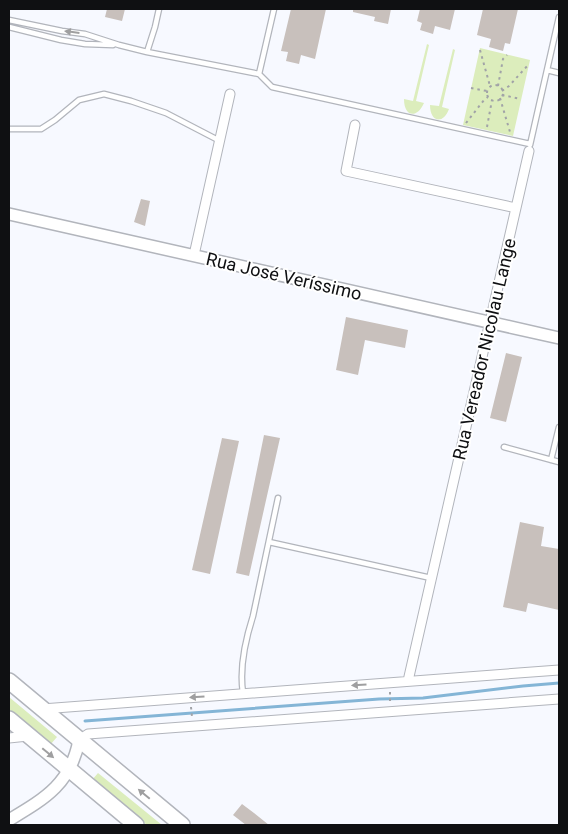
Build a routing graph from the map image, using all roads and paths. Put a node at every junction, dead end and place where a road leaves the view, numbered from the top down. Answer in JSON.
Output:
{"nodes":[{"id":1,"x":159,"y":9,"type":"edge"},
{"id":2,"x":274,"y":9,"type":"edge"},
{"id":3,"x":559,"y":17,"type":"edge"},
{"id":4,"x":9,"y":20,"type":"edge"},
{"id":5,"x":9,"y":27,"type":"edge"},
{"id":6,"x":557,"y":41,"type":"edge"},
{"id":7,"x":119,"y":45,"type":"junction"},
{"id":8,"x":480,"y":50,"type":"dead end"},
{"id":9,"x":147,"y":52,"type":"junction"},
{"id":10,"x":508,"y":55,"type":"dead end"},
{"id":11,"x":529,"y":64,"type":"dead end"},
{"id":12,"x":547,"y":70,"type":"junction"},
{"id":13,"x":559,"y":73,"type":"edge"},
{"id":14,"x":259,"y":74,"type":"junction"},
{"id":15,"x":490,"y":86,"type":"junction"},
{"id":16,"x":498,"y":86,"type":"junction"},
{"id":17,"x":471,"y":88,"type":"dead end"},
{"id":18,"x":487,"y":91,"type":"junction"},
{"id":19,"x":502,"y":91,"type":"junction"},
{"id":20,"x":230,"y":94,"type":"dead end"},
{"id":21,"x":502,"y":95,"type":"junction"},
{"id":22,"x":488,"y":97,"type":"junction"},
{"id":23,"x":500,"y":98,"type":"junction"},
{"id":24,"x":521,"y":99,"type":"dead end"},
{"id":25,"x":492,"y":100,"type":"junction"},
{"id":26,"x":355,"y":125,"type":"dead end"},
{"id":27,"x":464,"y":125,"type":"dead end"},
{"id":28,"x":9,"y":129,"type":"edge"},
{"id":29,"x":487,"y":130,"type":"dead end"},
{"id":30,"x":512,"y":136,"type":"dead end"},
{"id":31,"x":220,"y":141,"type":"junction"},
{"id":32,"x":530,"y":147,"type":"junction"},
{"id":33,"x":516,"y":208,"type":"junction"},
{"id":34,"x":9,"y":214,"type":"edge"},
{"id":35,"x":194,"y":255,"type":"junction"},
{"id":36,"x":490,"y":323,"type":"junction"},
{"id":37,"x":559,"y":338,"type":"edge"},
{"id":38,"x":559,"y":427,"type":"edge"},
{"id":39,"x":504,"y":447,"type":"dead end"},
{"id":40,"x":551,"y":460,"type":"junction"},
{"id":41,"x":559,"y":462,"type":"edge"},
{"id":42,"x":278,"y":498,"type":"dead end"},
{"id":43,"x":268,"y":542,"type":"junction"},
{"id":44,"x":431,"y":579,"type":"junction"},
{"id":45,"x":559,"y":670,"type":"edge"},
{"id":46,"x":9,"y":681,"type":"edge"},
{"id":47,"x":408,"y":681,"type":"junction"},
{"id":48,"x":389,"y":682,"type":"junction"},
{"id":49,"x":243,"y":694,"type":"junction"},
{"id":50,"x":190,"y":697,"type":"junction"},
{"id":51,"x":559,"y":699,"type":"edge"},
{"id":52,"x":391,"y":706,"type":"dead end"},
{"id":53,"x":42,"y":708,"type":"junction"},
{"id":54,"x":9,"y":720,"type":"edge"},
{"id":55,"x":192,"y":721,"type":"dead end"},
{"id":56,"x":28,"y":736,"type":"junction"},
{"id":57,"x":9,"y":738,"type":"edge"},
{"id":58,"x":79,"y":740,"type":"junction"},
{"id":59,"x":69,"y":769,"type":"junction"},
{"id":60,"x":9,"y":820,"type":"edge"},
{"id":61,"x":136,"y":825,"type":"edge"},
{"id":62,"x":182,"y":825,"type":"edge"}],
"edges":[{"from":1,"to":9,"type":"lane"},
{"from":2,"to":14,"type":"lane"},
{"from":3,"to":6,"type":"lane","name":"Rua Vereador Nicolau Lange"},
{"from":7,"to":4,"type":"lane","one_way":true},
{"from":5,"to":7,"type":"lane"},
{"from":6,"to":12,"type":"lane","name":"Rua Vereador Nicolau Lange"},
{"from":7,"to":9,"type":"lane"},
{"from":8,"to":15,"type":"path"},
{"from":9,"to":14,"type":"lane"},
{"from":10,"to":16,"type":"path"},
{"from":11,"to":19,"type":"path"},
{"from":12,"to":13,"type":"lane"},
{"from":12,"to":32,"type":"lane","name":"Rua Vereador Nicolau Lange"},
{"from":14,"to":32,"type":"lane"},
{"from":15,"to":16,"type":"path"},
{"from":15,"to":18,"type":"path"},
{"from":16,"to":19,"type":"path"},
{"from":17,"to":18,"type":"path"},
{"from":18,"to":22,"type":"path"},
{"from":19,"to":21,"type":"path"},
{"from":20,"to":31,"type":"street"},
{"from":21,"to":23,"type":"path"},
{"from":21,"to":24,"type":"path"},
{"from":22,"to":25,"type":"path"},
{"from":22,"to":27,"type":"path"},
{"from":23,"to":25,"type":"path"},
{"from":23,"to":30,"type":"path"},
{"from":25,"to":29,"type":"path"},
{"from":26,"to":33,"type":"street"},
{"from":28,"to":31,"type":"lane"},
{"from":31,"to":35,"type":"street"},
{"from":32,"to":33,"type":"street","name":"Rua Vereador Nicolau Lange"},
{"from":33,"to":36,"type":"street","name":"Rua Vereador Nicolau Lange"},
{"from":34,"to":35,"type":"street","name":"Rua José Veríssimo"},
{"from":35,"to":36,"type":"street","name":"Rua José Veríssimo"},
{"from":36,"to":37,"type":"street","name":"Rua José Veríssimo"},
{"from":36,"to":44,"type":"street","name":"Rua Vereador Nicolau Lange"},
{"from":38,"to":40,"type":"lane"},
{"from":39,"to":40,"type":"lane"},
{"from":40,"to":41,"type":"lane"},
{"from":42,"to":43,"type":"lane"},
{"from":43,"to":44,"type":"lane"},
{"from":43,"to":49,"type":"lane"},
{"from":44,"to":47,"type":"street","name":"Rua Vereador Nicolau Lange"},
{"from":45,"to":47,"type":"street"},
{"from":46,"to":53,"type":"highway"},
{"from":47,"to":48,"type":"street"},
{"from":48,"to":49,"type":"street","one_way":true},
{"from":48,"to":52,"type":"path"},
{"from":49,"to":50,"type":"street","one_way":true},
{"from":50,"to":53,"type":"street"},
{"from":50,"to":55,"type":"path"},
{"from":51,"to":58,"type":"street"},
{"from":53,"to":58,"type":"highway"},
{"from":54,"to":56,"type":"highway"},
{"from":56,"to":57,"type":"street"},
{"from":56,"to":59,"type":"highway","one_way":true},
{"from":58,"to":59,"type":"street"},
{"from":62,"to":58,"type":"highway","one_way":true},
{"from":59,"to":60,"type":"street"},
{"from":59,"to":61,"type":"highway"}]}
